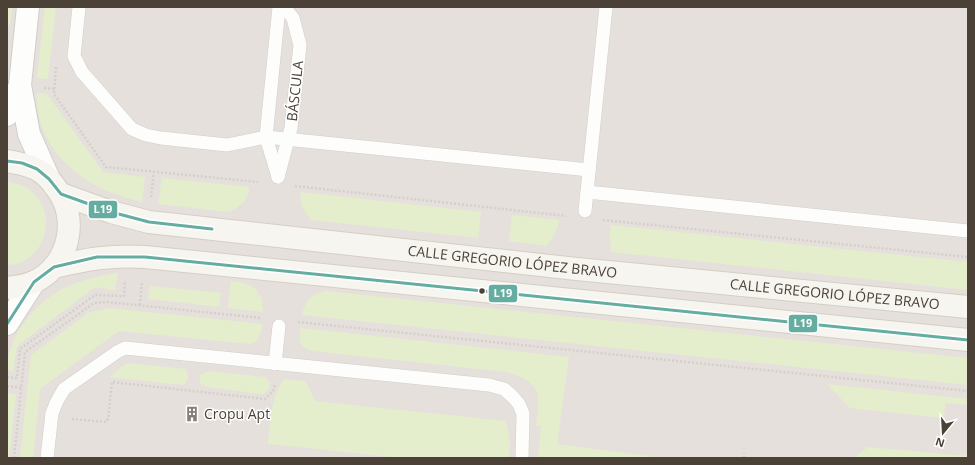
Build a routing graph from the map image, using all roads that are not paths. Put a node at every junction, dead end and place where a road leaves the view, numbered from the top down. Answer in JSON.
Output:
{"nodes":[{"id":1,"x":28,"y":7,"type":"edge"},
{"id":2,"x":79,"y":7,"type":"edge"},
{"id":3,"x":279,"y":7,"type":"edge"},
{"id":4,"x":284,"y":7,"type":"edge"},
{"id":5,"x":606,"y":7,"type":"edge"},
{"id":6,"x":20,"y":85,"type":"junction"},
{"id":7,"x":7,"y":115,"type":"edge"},
{"id":8,"x":290,"y":134,"type":"junction"},
{"id":9,"x":266,"y":138,"type":"junction"},
{"id":10,"x":7,"y":161,"type":"edge"},
{"id":11,"x":589,"y":170,"type":"junction"},
{"id":12,"x":55,"y":186,"type":"junction"},
{"id":13,"x":587,"y":192,"type":"junction"},
{"id":14,"x":585,"y":211,"type":"dead end"},
{"id":15,"x":968,"y":232,"type":"edge"},
{"id":16,"x":54,"y":266,"type":"junction"},
{"id":17,"x":34,"y":282,"type":"junction"},
{"id":18,"x":7,"y":288,"type":"edge"},
{"id":19,"x":968,"y":307,"type":"edge"},
{"id":20,"x":7,"y":324,"type":"edge"},
{"id":21,"x":280,"y":326,"type":"dead end"},
{"id":22,"x":968,"y":340,"type":"edge"},
{"id":23,"x":275,"y":364,"type":"junction"},
{"id":24,"x":47,"y":458,"type":"edge"},
{"id":25,"x":522,"y":458,"type":"edge"}],
"edges":[{"from":1,"to":6,"type":"street"},
{"from":2,"to":9,"type":"lane"},
{"from":3,"to":9,"type":"lane"},
{"from":4,"to":8,"type":"lane","name":"BÁSCULA"},
{"from":5,"to":11,"type":"lane"},
{"from":6,"to":7,"type":"street"},
{"from":6,"to":12,"type":"street"},
{"from":8,"to":9,"type":"lane"},
{"from":8,"to":9,"type":"lane","name":"BÁSCULA"},
{"from":8,"to":11,"type":"lane"},
{"from":10,"to":12,"type":"main road","name":"CALLE GREGORIO LÓPEZ BRAVO"},
{"from":11,"to":13,"type":"lane"},
{"from":12,"to":16,"type":"main road"},
{"from":12,"to":19,"type":"main road","name":"CALLE GREGORIO LÓPEZ BRAVO"},
{"from":13,"to":14,"type":"lane"},
{"from":13,"to":15,"type":"lane"},
{"from":16,"to":17,"type":"main road"},
{"from":16,"to":22,"type":"main road"},
{"from":17,"to":18,"type":"main road"},
{"from":17,"to":20,"type":"street"},
{"from":21,"to":23,"type":"lane"},
{"from":23,"to":24,"type":"lane"},
{"from":23,"to":25,"type":"lane"}]}
